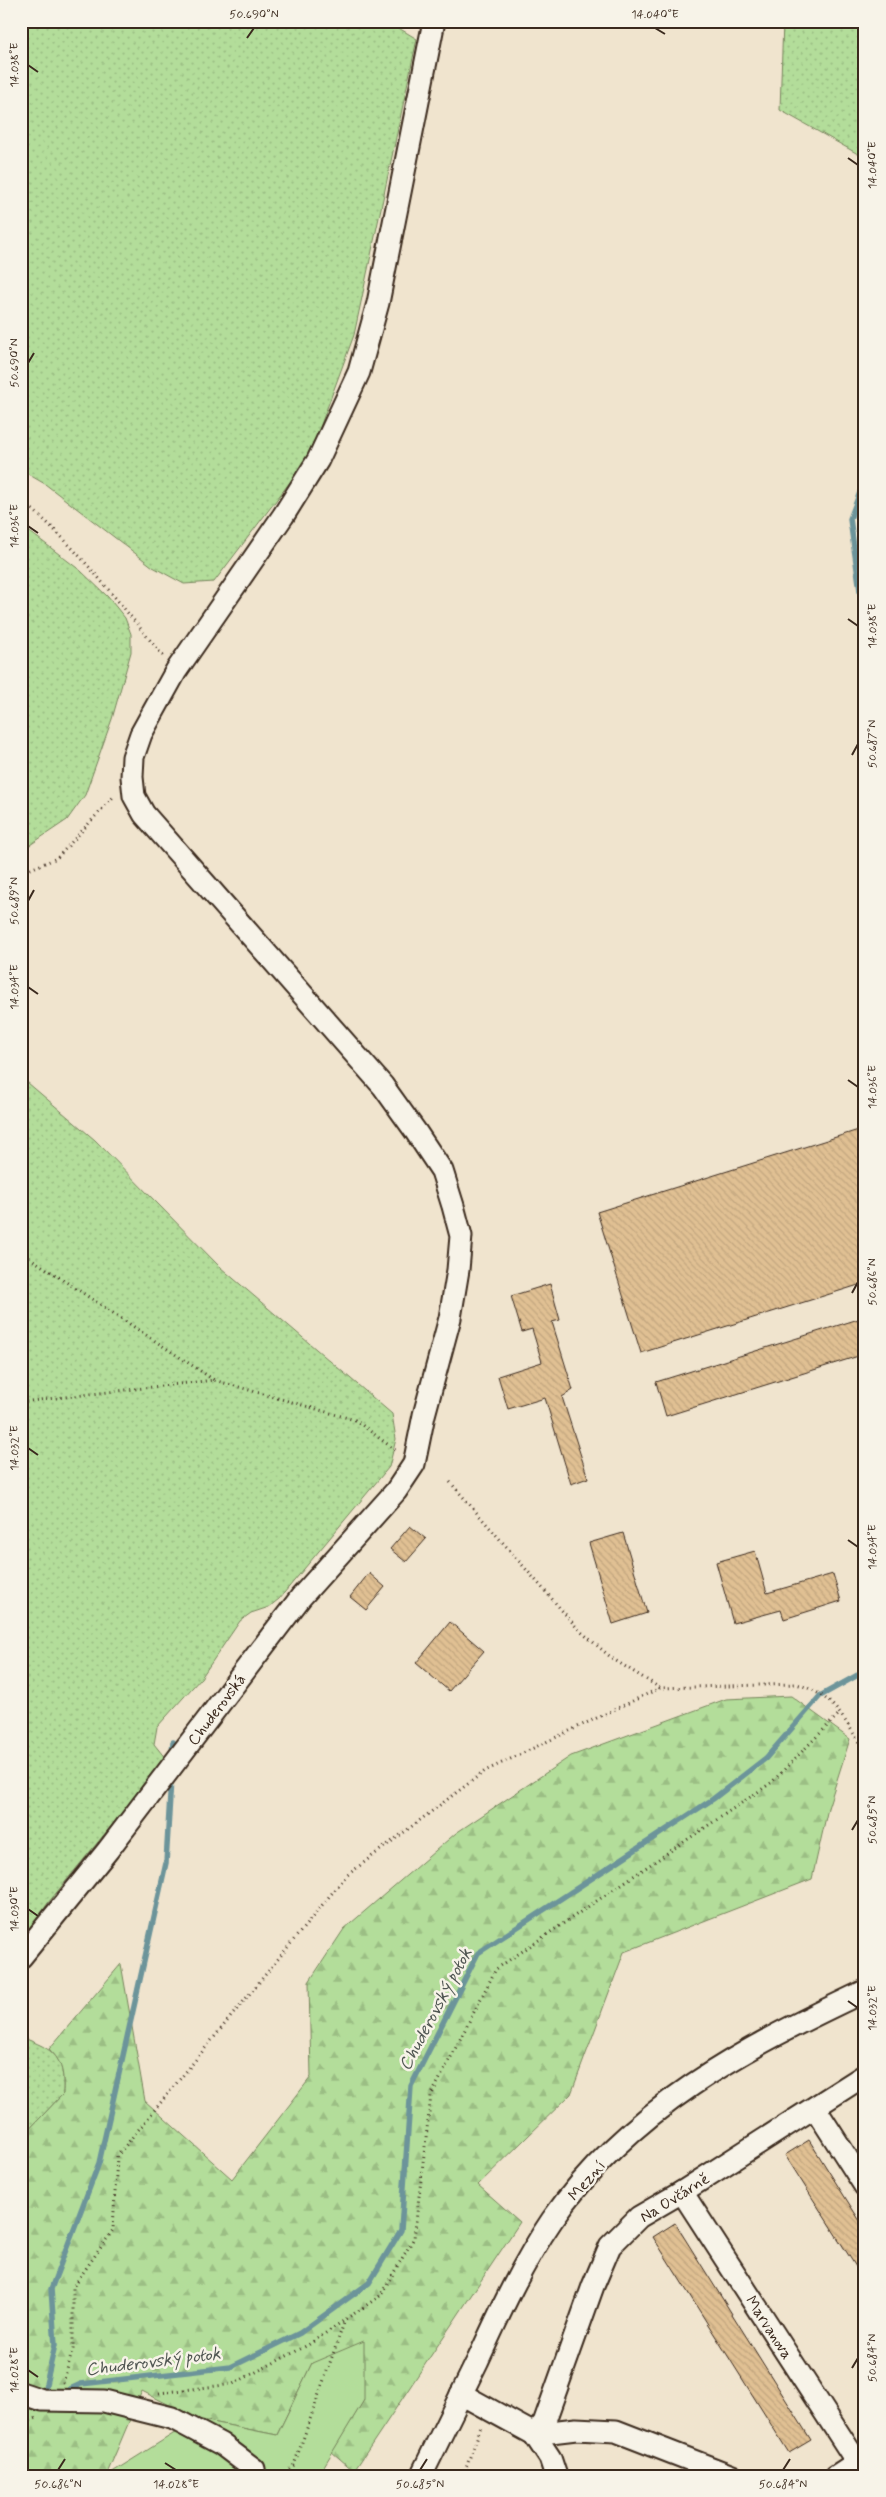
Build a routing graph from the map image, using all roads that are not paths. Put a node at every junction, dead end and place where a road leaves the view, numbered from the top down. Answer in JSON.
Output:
{"nodes":[{"id":1,"x":434,"y":21,"type":"edge"},
{"id":2,"x":21,"y":1957,"type":"edge"},
{"id":3,"x":865,"y":1991,"type":"edge"},
{"id":4,"x":865,"y":2075,"type":"edge"},
{"id":5,"x":815,"y":2108,"type":"junction"},
{"id":6,"x":865,"y":2186,"type":"edge"},
{"id":7,"x":682,"y":2192,"type":"junction"},
{"id":8,"x":21,"y":2393,"type":"edge"},
{"id":9,"x":462,"y":2394,"type":"junction"},
{"id":10,"x":534,"y":2434,"type":"junction"},
{"id":11,"x":861,"y":2460,"type":"edge"},
{"id":12,"x":255,"y":2476,"type":"edge"},
{"id":13,"x":421,"y":2476,"type":"edge"},
{"id":14,"x":556,"y":2476,"type":"edge"},
{"id":15,"x":732,"y":2476,"type":"edge"},
{"id":16,"x":836,"y":2476,"type":"edge"}],
"edges":[{"from":1,"to":2,"type":"street","name":"Chuderovská"},
{"from":3,"to":9,"type":"street","name":"Mezní"},
{"from":4,"to":5,"type":"street","name":"Na Ovčárně"},
{"from":5,"to":6,"type":"street"},
{"from":5,"to":7,"type":"street","name":"Na Ovčárně"},
{"from":7,"to":10,"type":"street","name":"Na Ovčárně"},
{"from":7,"to":11,"type":"street","name":"Marvanova"},
{"from":8,"to":12,"type":"street"},
{"from":9,"to":10,"type":"street"},
{"from":9,"to":13,"type":"street","name":"Mezní"},
{"from":10,"to":14,"type":"street"},
{"from":10,"to":15,"type":"street"},
{"from":11,"to":16,"type":"street"}]}
